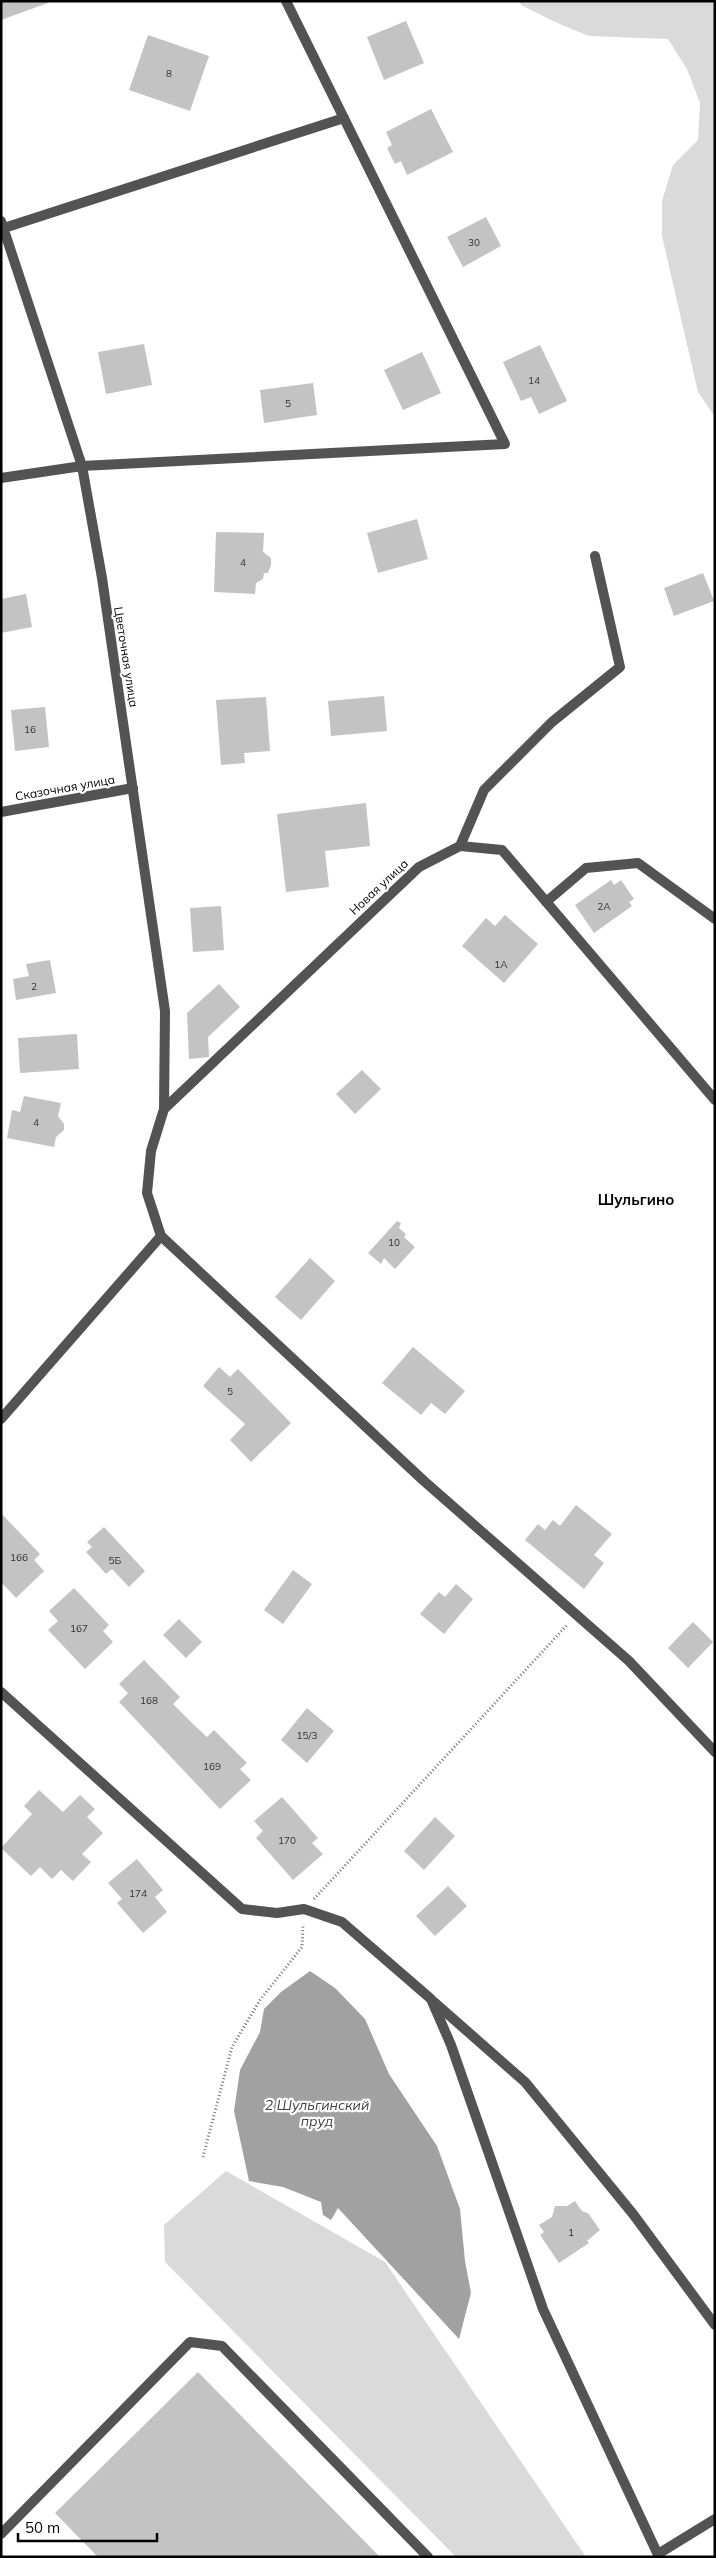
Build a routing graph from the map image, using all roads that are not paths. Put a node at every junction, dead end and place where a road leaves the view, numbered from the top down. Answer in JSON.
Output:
{"nodes":[{"id":1,"x":286,"y":1,"type":"edge"},
{"id":2,"x":344,"y":118,"type":"junction"},
{"id":3,"x":2,"y":224,"type":"edge"},
{"id":4,"x":82,"y":466,"type":"junction"},
{"id":5,"x":1,"y":478,"type":"edge"},
{"id":6,"x":595,"y":556,"type":"dead end"},
{"id":7,"x":134,"y":788,"type":"junction"},
{"id":8,"x":1,"y":812,"type":"edge"},
{"id":9,"x":460,"y":846,"type":"junction"},
{"id":10,"x":546,"y":902,"type":"junction"},
{"id":11,"x":715,"y":919,"type":"edge"},
{"id":12,"x":715,"y":1100,"type":"edge"},
{"id":13,"x":164,"y":1109,"type":"junction"},
{"id":14,"x":162,"y":1236,"type":"junction"},
{"id":15,"x":1,"y":1419,"type":"edge"},
{"id":16,"x":1,"y":1692,"type":"edge"},
{"id":17,"x":715,"y":1752,"type":"edge"},
{"id":18,"x":431,"y":1999,"type":"junction"},
{"id":19,"x":715,"y":2325,"type":"edge"},
{"id":20,"x":715,"y":2519,"type":"edge"},
{"id":21,"x":1,"y":2534,"type":"edge"},
{"id":22,"x":658,"y":2556,"type":"edge"},
{"id":23,"x":428,"y":2557,"type":"edge"}],
"edges":[{"from":1,"to":2,"type":"street"},
{"from":2,"to":3,"type":"street"},
{"from":2,"to":4,"type":"street"},
{"from":3,"to":4,"type":"street","name":"Цветочная улица"},
{"from":4,"to":5,"type":"street"},
{"from":4,"to":7,"type":"street","name":"Цветочная улица"},
{"from":6,"to":9,"type":"street"},
{"from":7,"to":8,"type":"street","name":"Сказочная улица"},
{"from":7,"to":13,"type":"street","name":"Цветочная улица"},
{"from":9,"to":10,"type":"street"},
{"from":9,"to":13,"type":"street","name":"Новая улица"},
{"from":10,"to":11,"type":"street"},
{"from":10,"to":12,"type":"street"},
{"from":13,"to":14,"type":"street"},
{"from":14,"to":15,"type":"street"},
{"from":14,"to":17,"type":"street"},
{"from":16,"to":18,"type":"street"},
{"from":18,"to":19,"type":"street"},
{"from":18,"to":22,"type":"street"},
{"from":20,"to":22,"type":"street"},
{"from":21,"to":23,"type":"street"}]}
